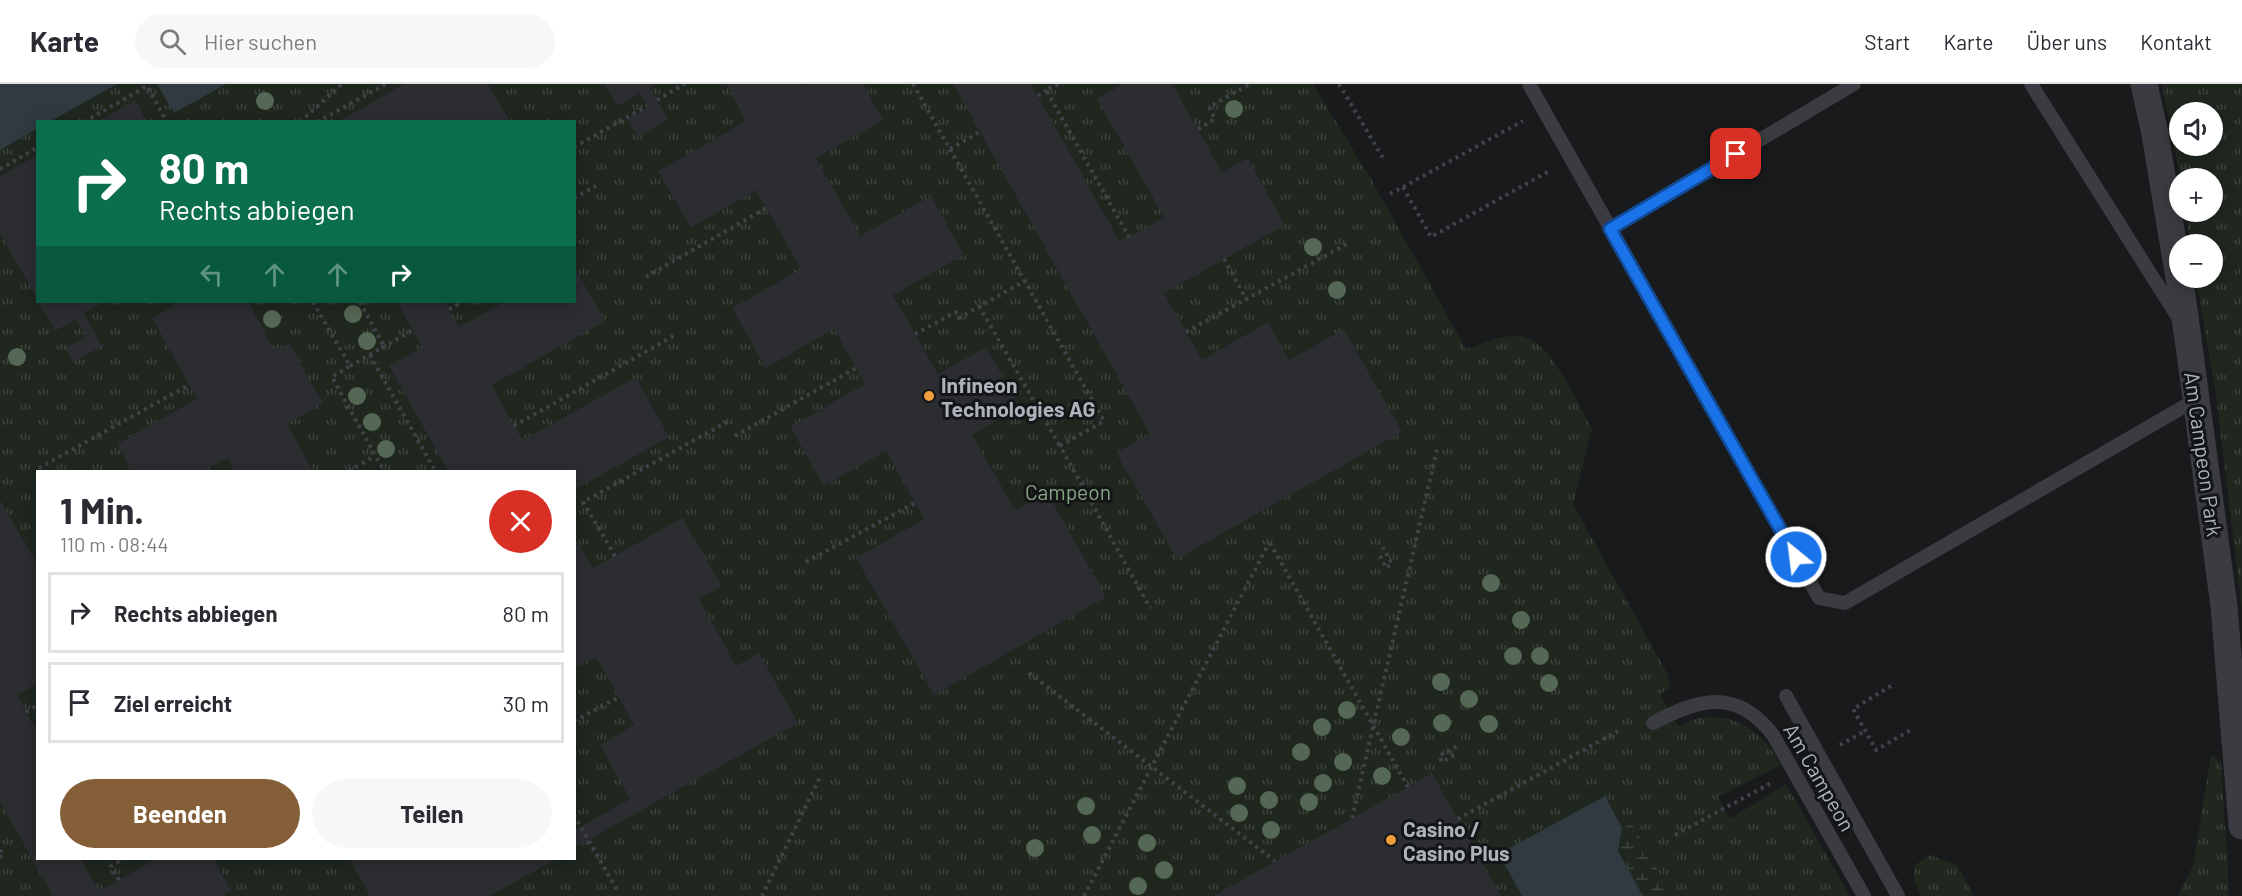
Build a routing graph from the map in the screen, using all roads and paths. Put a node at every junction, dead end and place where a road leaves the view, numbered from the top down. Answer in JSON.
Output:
{"nodes":[{"id":1,"x":342,"y":84,"type":"edge"},
{"id":2,"x":386,"y":84,"type":"edge"},
{"id":3,"x":685,"y":84,"type":"edge"},
{"id":4,"x":914,"y":84,"type":"edge"},
{"id":5,"x":1058,"y":84,"type":"edge"},
{"id":6,"x":1250,"y":84,"type":"edge"},
{"id":7,"x":1339,"y":84,"type":"edge"},
{"id":8,"x":1529,"y":84,"type":"edge"},
{"id":9,"x":1854,"y":84,"type":"edge"},
{"id":10,"x":2031,"y":84,"type":"edge"},
{"id":11,"x":2144,"y":84,"type":"edge"},
{"id":12,"x":1046,"y":90,"type":"junction"},
{"id":13,"x":1038,"y":96,"type":"dead end"},
{"id":14,"x":657,"y":100,"type":"dead end"},
{"id":15,"x":647,"y":106,"type":"dead end"},
{"id":16,"x":1543,"y":110,"type":"junction"},
{"id":17,"x":88,"y":120,"type":"edge"},
{"id":18,"x":166,"y":120,"type":"edge"},
{"id":19,"x":302,"y":120,"type":"edge"},
{"id":20,"x":321,"y":120,"type":"edge"},
{"id":21,"x":1198,"y":129,"type":"dead end"},
{"id":22,"x":980,"y":132,"type":"dead end"},
{"id":23,"x":576,"y":146,"type":"edge"},
{"id":24,"x":36,"y":148,"type":"edge"},
{"id":25,"x":950,"y":149,"type":"junction"},
{"id":26,"x":1383,"y":158,"type":"dead end"},
{"id":27,"x":1571,"y":159,"type":"junction"},
{"id":28,"x":0,"y":169,"type":"edge"},
{"id":29,"x":596,"y":186,"type":"dead end"},
{"id":30,"x":1403,"y":187,"type":"junction"},
{"id":31,"x":1390,"y":194,"type":"dead end"},
{"id":32,"x":576,"y":197,"type":"edge"},
{"id":33,"x":766,"y":208,"type":"dead end"},
{"id":34,"x":1610,"y":229,"type":"junction"},
{"id":35,"x":1129,"y":237,"type":"dead end"},
{"id":36,"x":1347,"y":244,"type":"dead end"},
{"id":37,"x":1224,"y":259,"type":"dead end"},
{"id":38,"x":646,"y":277,"type":"dead end"},
{"id":39,"x":1024,"y":281,"type":"junction"},
{"id":40,"x":1246,"y":299,"type":"junction"},
{"id":41,"x":314,"y":303,"type":"edge"},
{"id":42,"x":361,"y":303,"type":"edge"},
{"id":43,"x":456,"y":303,"type":"edge"},
{"id":44,"x":979,"y":306,"type":"junction"},
{"id":45,"x":449,"y":309,"type":"dead end"},
{"id":46,"x":413,"y":330,"type":"dead end"},
{"id":47,"x":2187,"y":331,"type":"junction"},
{"id":48,"x":1186,"y":332,"type":"dead end"},
{"id":49,"x":677,"y":334,"type":"dead end"},
{"id":50,"x":915,"y":334,"type":"dead end"},
{"id":51,"x":384,"y":346,"type":"junction"},
{"id":52,"x":370,"y":355,"type":"junction"},
{"id":53,"x":350,"y":366,"type":"junction"},
{"id":54,"x":856,"y":368,"type":"dead end"},
{"id":55,"x":189,"y":385,"type":"dead end"},
{"id":56,"x":2197,"y":399,"type":"junction"},
{"id":57,"x":727,"y":422,"type":"dead end"},
{"id":58,"x":514,"y":426,"type":"dead end"},
{"id":59,"x":735,"y":436,"type":"dead end"},
{"id":60,"x":1060,"y":446,"type":"junction"},
{"id":61,"x":1437,"y":449,"type":"dead end"},
{"id":62,"x":375,"y":456,"type":"junction"},
{"id":63,"x":39,"y":468,"type":"dead end"},
{"id":64,"x":351,"y":470,"type":"edge"},
{"id":65,"x":383,"y":470,"type":"edge"},
{"id":66,"x":434,"y":470,"type":"edge"},
{"id":67,"x":915,"y":503,"type":"dead end"},
{"id":68,"x":1383,"y":547,"type":"dead end"},
{"id":69,"x":615,"y":556,"type":"dead end"},
{"id":70,"x":1380,"y":556,"type":"dead end"},
{"id":71,"x":806,"y":562,"type":"dead end"},
{"id":72,"x":1150,"y":608,"type":"dead end"},
{"id":73,"x":1029,"y":673,"type":"dead end"},
{"id":74,"x":1891,"y":686,"type":"dead end"},
{"id":75,"x":1786,"y":696,"type":"dead end"},
{"id":76,"x":619,"y":697,"type":"dead end"},
{"id":77,"x":36,"y":706,"type":"edge"},
{"id":78,"x":26,"y":712,"type":"dead end"},
{"id":79,"x":576,"y":721,"type":"edge"},
{"id":80,"x":1653,"y":723,"type":"dead end"},
{"id":81,"x":1373,"y":724,"type":"junction"},
{"id":82,"x":1914,"y":728,"type":"dead end"},
{"id":83,"x":1618,"y":732,"type":"dead end"},
{"id":84,"x":1459,"y":745,"type":"dead end"},
{"id":85,"x":1454,"y":755,"type":"dead end"},
{"id":86,"x":1151,"y":767,"type":"junction"},
{"id":87,"x":821,"y":775,"type":"dead end"},
{"id":88,"x":1408,"y":787,"type":"dead end"},
{"id":89,"x":1735,"y":800,"type":"dead end"},
{"id":90,"x":576,"y":818,"type":"edge"},
{"id":91,"x":1352,"y":818,"type":"dead end"},
{"id":92,"x":1458,"y":819,"type":"dead end"},
{"id":93,"x":2242,"y":826,"type":"edge"},
{"id":94,"x":1676,"y":835,"type":"dead end"},
{"id":95,"x":0,"y":850,"type":"edge"},
{"id":96,"x":0,"y":857,"type":"edge"},
{"id":97,"x":122,"y":860,"type":"edge"},
{"id":98,"x":1275,"y":861,"type":"dead end"},
{"id":99,"x":119,"y":880,"type":"dead end"},
{"id":100,"x":617,"y":890,"type":"dead end"},
{"id":101,"x":762,"y":896,"type":"edge"},
{"id":102,"x":1084,"y":896,"type":"edge"},
{"id":103,"x":1864,"y":896,"type":"edge"},
{"id":104,"x":1898,"y":896,"type":"edge"}],
"edges":[{"from":1,"to":19,"type":"path"},
{"from":2,"to":20,"type":"path"},
{"from":3,"to":14,"type":"path"},
{"from":4,"to":25,"type":"path"},
{"from":5,"to":12,"type":"path"},
{"from":6,"to":21,"type":"path"},
{"from":7,"to":26,"type":"path"},
{"from":8,"to":16,"type":"lane"},
{"from":9,"to":34,"type":"lane"},
{"from":10,"to":47,"type":"lane"},
{"from":11,"to":47,"type":"street","name":"Am Campeon Park"},
{"from":12,"to":13,"type":"path"},
{"from":12,"to":35,"type":"path"},
{"from":15,"to":23,"type":"path"},
{"from":16,"to":27,"type":"lane"},
{"from":16,"to":30,"type":"path"},
{"from":17,"to":18,"type":"path"},
{"from":22,"to":25,"type":"path"},
{"from":24,"to":28,"type":"path"},
{"from":25,"to":39,"type":"path"},
{"from":27,"to":30,"type":"path"},
{"from":27,"to":34,"type":"lane"},
{"from":29,"to":32,"type":"path"},
{"from":30,"to":31,"type":"path"},
{"from":33,"to":38,"type":"path"},
{"from":34,"to":56,"type":"lane"},
{"from":36,"to":40,"type":"path"},
{"from":37,"to":40,"type":"path"},
{"from":39,"to":44,"type":"path"},
{"from":39,"to":60,"type":"path"},
{"from":40,"to":48,"type":"path"},
{"from":41,"to":53,"type":"path"},
{"from":42,"to":51,"type":"path"},
{"from":43,"to":45,"type":"path"},
{"from":44,"to":50,"type":"path"},
{"from":44,"to":60,"type":"path"},
{"from":46,"to":51,"type":"path"},
{"from":47,"to":56,"type":"street","name":"Am Campeon Park"},
{"from":49,"to":58,"type":"path"},
{"from":51,"to":52,"type":"path"},
{"from":52,"to":53,"type":"path"},
{"from":52,"to":66,"type":"path"},
{"from":53,"to":62,"type":"path"},
{"from":54,"to":59,"type":"path"},
{"from":55,"to":63,"type":"path"},
{"from":56,"to":93,"type":"street","name":"Am Campeon Park"},
{"from":57,"to":69,"type":"path"},
{"from":60,"to":72,"type":"path"},
{"from":61,"to":81,"type":"path"},
{"from":62,"to":64,"type":"path"},
{"from":62,"to":65,"type":"path"},
{"from":67,"to":71,"type":"path"},
{"from":68,"to":70,"type":"path"},
{"from":73,"to":86,"type":"path"},
{"from":74,"to":82,"type":"path"},
{"from":75,"to":104,"type":"lane","name":"Am Campeon"},
{"from":76,"to":79,"type":"path"},
{"from":77,"to":78,"type":"path"},
{"from":80,"to":103,"type":"lane","name":"Am Campeon"},
{"from":81,"to":86,"type":"path"},
{"from":81,"to":88,"type":"path"},
{"from":81,"to":91,"type":"path"},
{"from":83,"to":92,"type":"path"},
{"from":84,"to":85,"type":"path"},
{"from":86,"to":98,"type":"path"},
{"from":86,"to":102,"type":"path"},
{"from":87,"to":101,"type":"path"},
{"from":89,"to":94,"type":"path"},
{"from":90,"to":100,"type":"path"},
{"from":95,"to":96,"type":"path"},
{"from":97,"to":99,"type":"path"}]}
